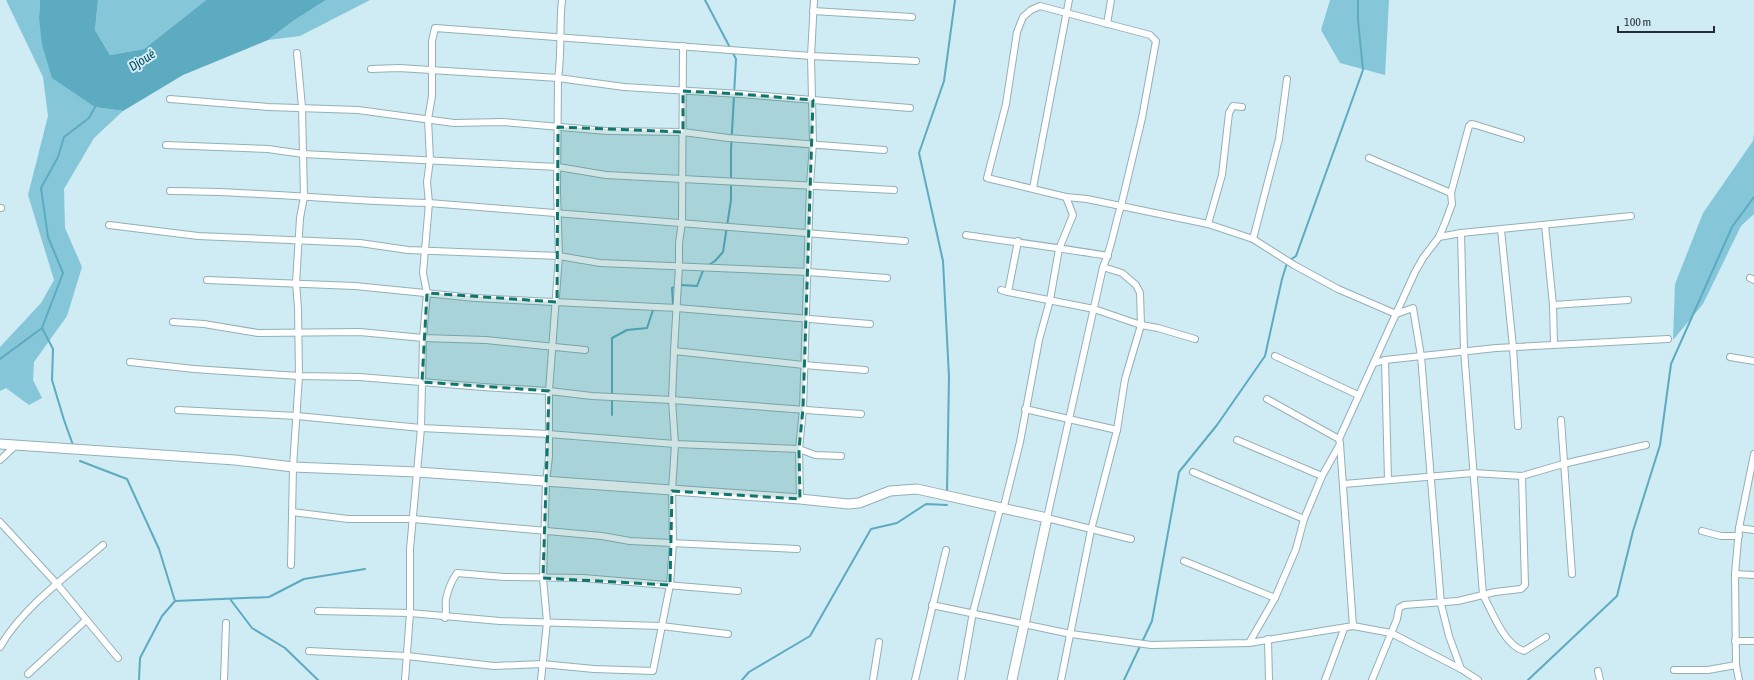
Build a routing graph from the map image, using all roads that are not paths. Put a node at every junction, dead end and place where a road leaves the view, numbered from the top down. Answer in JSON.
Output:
{"nodes":[{"id":1,"x":562,"y":0,"type":"edge"},
{"id":2,"x":814,"y":0,"type":"edge"},
{"id":3,"x":1068,"y":0,"type":"edge"},
{"id":4,"x":1112,"y":0,"type":"edge"},
{"id":5,"x":813,"y":11,"type":"junction"},
{"id":6,"x":1067,"y":14,"type":"junction"},
{"id":7,"x":912,"y":17,"type":"dead end"},
{"id":8,"x":1107,"y":24,"type":"junction"},
{"id":9,"x":559,"y":36,"type":"junction"},
{"id":10,"x":683,"y":46,"type":"junction"},
{"id":11,"x":297,"y":53,"type":"dead end"},
{"id":12,"x":811,"y":56,"type":"junction"},
{"id":13,"x":916,"y":61,"type":"dead end"},
{"id":14,"x":371,"y":70,"type":"dead end"},
{"id":15,"x":433,"y":71,"type":"junction"},
{"id":16,"x":558,"y":78,"type":"junction"},
{"id":17,"x":1287,"y":79,"type":"dead end"},
{"id":18,"x":683,"y":91,"type":"junction"},
{"id":19,"x":170,"y":99,"type":"dead end"},
{"id":20,"x":813,"y":100,"type":"junction"},
{"id":21,"x":302,"y":107,"type":"junction"},
{"id":22,"x":1242,"y":107,"type":"dead end"},
{"id":23,"x":910,"y":108,"type":"dead end"},
{"id":24,"x":428,"y":119,"type":"junction"},
{"id":25,"x":558,"y":127,"type":"junction"},
{"id":26,"x":683,"y":132,"type":"junction"},
{"id":27,"x":1521,"y":139,"type":"dead end"},
{"id":28,"x":813,"y":143,"type":"junction"},
{"id":29,"x":166,"y":144,"type":"dead end"},
{"id":30,"x":884,"y":150,"type":"dead end"},
{"id":31,"x":302,"y":154,"type":"junction"},
{"id":32,"x":1369,"y":158,"type":"dead end"},
{"id":33,"x":430,"y":160,"type":"junction"},
{"id":34,"x":558,"y":167,"type":"junction"},
{"id":35,"x":682,"y":178,"type":"junction"},
{"id":36,"x":810,"y":185,"type":"junction"},
{"id":37,"x":1033,"y":188,"type":"junction"},
{"id":38,"x":894,"y":190,"type":"dead end"},
{"id":39,"x":170,"y":191,"type":"dead end"},
{"id":40,"x":1451,"y":193,"type":"junction"},
{"id":41,"x":304,"y":197,"type":"junction"},
{"id":42,"x":1066,"y":197,"type":"junction"},
{"id":43,"x":429,"y":203,"type":"junction"},
{"id":44,"x":1121,"y":206,"type":"junction"},
{"id":45,"x":558,"y":215,"type":"junction"},
{"id":46,"x":1631,"y":216,"type":"dead end"},
{"id":47,"x":682,"y":222,"type":"junction"},
{"id":48,"x":1208,"y":224,"type":"junction"},
{"id":49,"x":109,"y":225,"type":"dead end"},
{"id":50,"x":1545,"y":225,"type":"junction"},
{"id":51,"x":1501,"y":230,"type":"junction"},
{"id":52,"x":810,"y":233,"type":"junction"},
{"id":53,"x":1461,"y":233,"type":"junction"},
{"id":54,"x":966,"y":235,"type":"dead end"},
{"id":55,"x":1439,"y":237,"type":"junction"},
{"id":56,"x":1253,"y":238,"type":"junction"},
{"id":57,"x":298,"y":240,"type":"junction"},
{"id":58,"x":905,"y":241,"type":"dead end"},
{"id":59,"x":1018,"y":241,"type":"junction"},
{"id":60,"x":1059,"y":249,"type":"junction"},
{"id":61,"x":426,"y":251,"type":"junction"},
{"id":62,"x":559,"y":256,"type":"junction"},
{"id":63,"x":1108,"y":256,"type":"junction"},
{"id":64,"x":679,"y":266,"type":"junction"},
{"id":65,"x":1103,"y":267,"type":"junction"},
{"id":66,"x":808,"y":272,"type":"junction"},
{"id":67,"x":887,"y":278,"type":"dead end"},
{"id":68,"x":207,"y":280,"type":"dead end"},
{"id":69,"x":296,"y":284,"type":"junction"},
{"id":70,"x":1001,"y":290,"type":"dead end"},
{"id":71,"x":1008,"y":292,"type":"junction"},
{"id":72,"x":426,"y":293,"type":"junction"},
{"id":73,"x":1050,"y":300,"type":"junction"},
{"id":74,"x":1628,"y":300,"type":"dead end"},
{"id":75,"x":557,"y":302,"type":"junction"},
{"id":76,"x":1553,"y":305,"type":"junction"},
{"id":77,"x":677,"y":308,"type":"junction"},
{"id":78,"x":1094,"y":309,"type":"junction"},
{"id":79,"x":1396,"y":314,"type":"junction"},
{"id":80,"x":806,"y":319,"type":"junction"},
{"id":81,"x":172,"y":322,"type":"dead end"},
{"id":82,"x":870,"y":324,"type":"dead end"},
{"id":83,"x":1141,"y":325,"type":"junction"},
{"id":84,"x":298,"y":333,"type":"junction"},
{"id":85,"x":423,"y":338,"type":"junction"},
{"id":86,"x":1195,"y":339,"type":"dead end"},
{"id":87,"x":1668,"y":339,"type":"dead end"},
{"id":88,"x":1554,"y":344,"type":"junction"},
{"id":89,"x":552,"y":346,"type":"junction"},
{"id":90,"x":1513,"y":347,"type":"junction"},
{"id":91,"x":584,"y":350,"type":"dead end"},
{"id":92,"x":1464,"y":350,"type":"junction"},
{"id":93,"x":674,"y":352,"type":"junction"},
{"id":94,"x":1275,"y":356,"type":"dead end"},
{"id":95,"x":1421,"y":356,"type":"junction"},
{"id":96,"x":1730,"y":357,"type":"dead end"},
{"id":97,"x":1385,"y":360,"type":"junction"},
{"id":98,"x":1754,"y":361,"type":"edge"},
{"id":99,"x":130,"y":362,"type":"dead end"},
{"id":100,"x":1375,"y":363,"type":"junction"},
{"id":101,"x":804,"y":365,"type":"junction"},
{"id":102,"x":865,"y":370,"type":"dead end"},
{"id":103,"x":299,"y":376,"type":"junction"},
{"id":104,"x":422,"y":382,"type":"junction"},
{"id":105,"x":549,"y":391,"type":"junction"},
{"id":106,"x":1358,"y":395,"type":"junction"},
{"id":107,"x":1267,"y":399,"type":"dead end"},
{"id":108,"x":672,"y":400,"type":"junction"},
{"id":109,"x":804,"y":409,"type":"junction"},
{"id":110,"x":1025,"y":409,"type":"junction"},
{"id":111,"x":178,"y":410,"type":"dead end"},
{"id":112,"x":860,"y":414,"type":"dead end"},
{"id":113,"x":297,"y":416,"type":"junction"},
{"id":114,"x":1069,"y":418,"type":"junction"},
{"id":115,"x":1561,"y":420,"type":"dead end"},
{"id":116,"x":1518,"y":426,"type":"dead end"},
{"id":117,"x":421,"y":428,"type":"junction"},
{"id":118,"x":1117,"y":430,"type":"junction"},
{"id":119,"x":548,"y":434,"type":"junction"},
{"id":120,"x":1237,"y":440,"type":"dead end"},
{"id":121,"x":1340,"y":441,"type":"junction"},
{"id":122,"x":0,"y":444,"type":"edge"},
{"id":123,"x":675,"y":444,"type":"junction"},
{"id":124,"x":16,"y":445,"type":"junction"},
{"id":125,"x":1646,"y":445,"type":"dead end"},
{"id":126,"x":799,"y":449,"type":"junction"},
{"id":127,"x":1754,"y":454,"type":"edge"},
{"id":128,"x":841,"y":456,"type":"dead end"},
{"id":129,"x":0,"y":460,"type":"edge"},
{"id":130,"x":1564,"y":464,"type":"junction"},
{"id":131,"x":294,"y":467,"type":"junction"},
{"id":132,"x":416,"y":472,"type":"junction"},
{"id":133,"x":1193,"y":472,"type":"dead end"},
{"id":134,"x":1473,"y":473,"type":"junction"},
{"id":135,"x":1322,"y":476,"type":"junction"},
{"id":136,"x":1431,"y":476,"type":"junction"},
{"id":137,"x":1522,"y":476,"type":"junction"},
{"id":138,"x":1388,"y":480,"type":"junction"},
{"id":139,"x":546,"y":482,"type":"junction"},
{"id":140,"x":1344,"y":484,"type":"junction"},
{"id":141,"x":672,"y":491,"type":"junction"},
{"id":142,"x":800,"y":499,"type":"junction"},
{"id":143,"x":1001,"y":509,"type":"junction"},
{"id":144,"x":292,"y":512,"type":"junction"},
{"id":145,"x":1047,"y":518,"type":"junction"},
{"id":146,"x":413,"y":519,"type":"junction"},
{"id":147,"x":1304,"y":519,"type":"junction"},
{"id":148,"x":0,"y":522,"type":"edge"},
{"id":149,"x":1739,"y":528,"type":"junction"},
{"id":150,"x":545,"y":530,"type":"junction"},
{"id":151,"x":1092,"y":530,"type":"junction"},
{"id":152,"x":1754,"y":530,"type":"edge"},
{"id":153,"x":1702,"y":531,"type":"dead end"},
{"id":154,"x":1739,"y":536,"type":"junction"},
{"id":155,"x":1131,"y":538,"type":"dead end"},
{"id":156,"x":673,"y":543,"type":"junction"},
{"id":157,"x":103,"y":545,"type":"dead end"},
{"id":158,"x":797,"y":549,"type":"dead end"},
{"id":159,"x":946,"y":550,"type":"dead end"},
{"id":160,"x":1184,"y":561,"type":"dead end"},
{"id":161,"x":291,"y":565,"type":"dead end"},
{"id":162,"x":1572,"y":574,"type":"dead end"},
{"id":163,"x":1735,"y":574,"type":"junction"},
{"id":164,"x":1754,"y":575,"type":"edge"},
{"id":165,"x":543,"y":578,"type":"junction"},
{"id":166,"x":57,"y":584,"type":"junction"},
{"id":167,"x":670,"y":585,"type":"junction"},
{"id":168,"x":738,"y":591,"type":"dead end"},
{"id":169,"x":1483,"y":595,"type":"junction"},
{"id":170,"x":1275,"y":598,"type":"junction"},
{"id":171,"x":1441,"y":604,"type":"junction"},
{"id":172,"x":932,"y":605,"type":"junction"},
{"id":173,"x":318,"y":611,"type":"dead end"},
{"id":174,"x":973,"y":612,"type":"junction"},
{"id":175,"x":410,"y":613,"type":"junction"},
{"id":176,"x":444,"y":618,"type":"junction"},
{"id":177,"x":86,"y":620,"type":"junction"},
{"id":178,"x":547,"y":622,"type":"junction"},
{"id":179,"x":226,"y":624,"type":"dead end"},
{"id":180,"x":1025,"y":625,"type":"junction"},
{"id":181,"x":661,"y":626,"type":"junction"},
{"id":182,"x":1353,"y":626,"type":"junction"},
{"id":183,"x":1344,"y":628,"type":"junction"},
{"id":184,"x":1391,"y":633,"type":"junction"},
{"id":185,"x":728,"y":634,"type":"dead end"},
{"id":186,"x":1071,"y":634,"type":"junction"},
{"id":187,"x":1546,"y":637,"type":"dead end"},
{"id":188,"x":1268,"y":640,"type":"junction"},
{"id":189,"x":1735,"y":641,"type":"junction"},
{"id":190,"x":1754,"y":641,"type":"edge"},
{"id":191,"x":880,"y":642,"type":"dead end"},
{"id":192,"x":1248,"y":643,"type":"junction"},
{"id":193,"x":0,"y":647,"type":"edge"},
{"id":194,"x":309,"y":651,"type":"dead end"},
{"id":195,"x":407,"y":656,"type":"junction"},
{"id":196,"x":118,"y":658,"type":"dead end"},
{"id":197,"x":542,"y":664,"type":"junction"},
{"id":198,"x":1736,"y":665,"type":"junction"},
{"id":199,"x":1461,"y":669,"type":"junction"},
{"id":200,"x":1674,"y":670,"type":"dead end"},
{"id":201,"x":1598,"y":671,"type":"dead end"},
{"id":202,"x":28,"y":674,"type":"dead end"},
{"id":203,"x":224,"y":680,"type":"edge"},
{"id":204,"x":405,"y":680,"type":"edge"},
{"id":205,"x":541,"y":680,"type":"edge"},
{"id":206,"x":873,"y":680,"type":"edge"},
{"id":207,"x":915,"y":680,"type":"edge"},
{"id":208,"x":960,"y":680,"type":"edge"},
{"id":209,"x":1012,"y":680,"type":"edge"},
{"id":210,"x":1060,"y":680,"type":"edge"},
{"id":211,"x":1269,"y":680,"type":"edge"},
{"id":212,"x":1325,"y":680,"type":"edge"},
{"id":213,"x":1372,"y":680,"type":"edge"},
{"id":214,"x":1478,"y":680,"type":"edge"},
{"id":215,"x":1600,"y":680,"type":"edge"},
{"id":216,"x":1739,"y":680,"type":"edge"}],
"edges":[{"from":1,"to":9,"type":"street"},
{"from":2,"to":5,"type":"street"},
{"from":3,"to":6,"type":"street"},
{"from":4,"to":8,"type":"street"},
{"from":5,"to":7,"type":"street"},
{"from":5,"to":12,"type":"street"},
{"from":6,"to":8,"type":"street"},
{"from":6,"to":37,"type":"street"},
{"from":6,"to":37,"type":"street"},
{"from":8,"to":44,"type":"street"},
{"from":9,"to":10,"type":"street"},
{"from":9,"to":15,"type":"street"},
{"from":9,"to":16,"type":"street"},
{"from":10,"to":12,"type":"street"},
{"from":10,"to":18,"type":"street"},
{"from":11,"to":21,"type":"street"},
{"from":12,"to":13,"type":"street"},
{"from":12,"to":20,"type":"street"},
{"from":14,"to":15,"type":"street"},
{"from":15,"to":16,"type":"street"},
{"from":15,"to":24,"type":"street"},
{"from":16,"to":18,"type":"street"},
{"from":16,"to":25,"type":"street"},
{"from":17,"to":56,"type":"street"},
{"from":18,"to":20,"type":"street"},
{"from":18,"to":26,"type":"street"},
{"from":19,"to":21,"type":"street"},
{"from":20,"to":23,"type":"street"},
{"from":20,"to":28,"type":"street"},
{"from":21,"to":24,"type":"street"},
{"from":21,"to":31,"type":"street"},
{"from":22,"to":48,"type":"street"},
{"from":24,"to":25,"type":"street"},
{"from":24,"to":33,"type":"street"},
{"from":25,"to":26,"type":"street"},
{"from":25,"to":34,"type":"street"},
{"from":26,"to":28,"type":"street"},
{"from":26,"to":35,"type":"street"},
{"from":27,"to":40,"type":"street"},
{"from":28,"to":30,"type":"street"},
{"from":28,"to":36,"type":"street"},
{"from":29,"to":31,"type":"street"},
{"from":31,"to":33,"type":"street"},
{"from":31,"to":41,"type":"street"},
{"from":32,"to":40,"type":"street"},
{"from":33,"to":34,"type":"street"},
{"from":33,"to":43,"type":"street"},
{"from":34,"to":35,"type":"street"},
{"from":34,"to":45,"type":"street"},
{"from":35,"to":36,"type":"street"},
{"from":35,"to":47,"type":"street"},
{"from":36,"to":38,"type":"street"},
{"from":36,"to":52,"type":"street"},
{"from":37,"to":42,"type":"street"},
{"from":39,"to":41,"type":"street"},
{"from":40,"to":55,"type":"street"},
{"from":41,"to":43,"type":"street"},
{"from":41,"to":57,"type":"street"},
{"from":42,"to":44,"type":"street"},
{"from":42,"to":60,"type":"street"},
{"from":43,"to":45,"type":"street"},
{"from":43,"to":61,"type":"street"},
{"from":44,"to":48,"type":"street"},
{"from":44,"to":63,"type":"street"},
{"from":45,"to":47,"type":"street"},
{"from":45,"to":62,"type":"street"},
{"from":46,"to":50,"type":"street"},
{"from":47,"to":52,"type":"street"},
{"from":47,"to":64,"type":"street"},
{"from":48,"to":56,"type":"street"},
{"from":49,"to":57,"type":"street"},
{"from":50,"to":51,"type":"street"},
{"from":50,"to":76,"type":"street"},
{"from":51,"to":53,"type":"street"},
{"from":51,"to":90,"type":"street"},
{"from":52,"to":58,"type":"street"},
{"from":52,"to":66,"type":"street"},
{"from":53,"to":55,"type":"street"},
{"from":53,"to":92,"type":"street"},
{"from":54,"to":59,"type":"street"},
{"from":55,"to":79,"type":"street"},
{"from":56,"to":79,"type":"street"},
{"from":57,"to":61,"type":"street"},
{"from":57,"to":69,"type":"street"},
{"from":59,"to":60,"type":"street"},
{"from":59,"to":71,"type":"street"},
{"from":60,"to":63,"type":"street"},
{"from":60,"to":73,"type":"street"},
{"from":61,"to":62,"type":"street"},
{"from":61,"to":72,"type":"street"},
{"from":62,"to":64,"type":"street"},
{"from":62,"to":75,"type":"street"},
{"from":63,"to":65,"type":"street"},
{"from":64,"to":66,"type":"street"},
{"from":64,"to":77,"type":"street"},
{"from":65,"to":78,"type":"street"},
{"from":65,"to":83,"type":"street"},
{"from":66,"to":67,"type":"street"},
{"from":66,"to":80,"type":"street"},
{"from":68,"to":69,"type":"street"},
{"from":69,"to":72,"type":"street"},
{"from":69,"to":84,"type":"street"},
{"from":70,"to":71,"type":"street"},
{"from":71,"to":73,"type":"street"},
{"from":72,"to":75,"type":"street"},
{"from":72,"to":85,"type":"street"},
{"from":73,"to":78,"type":"street"},
{"from":73,"to":110,"type":"street"},
{"from":74,"to":76,"type":"street"},
{"from":75,"to":77,"type":"street"},
{"from":75,"to":89,"type":"street"},
{"from":76,"to":88,"type":"street"},
{"from":77,"to":80,"type":"street"},
{"from":77,"to":93,"type":"street"},
{"from":78,"to":83,"type":"street"},
{"from":78,"to":114,"type":"street"},
{"from":79,"to":95,"type":"street"},
{"from":79,"to":100,"type":"street"},
{"from":80,"to":82,"type":"street"},
{"from":80,"to":101,"type":"street"},
{"from":81,"to":84,"type":"street"},
{"from":83,"to":86,"type":"street"},
{"from":83,"to":118,"type":"street"},
{"from":84,"to":85,"type":"street"},
{"from":84,"to":103,"type":"street"},
{"from":85,"to":89,"type":"street"},
{"from":85,"to":104,"type":"street"},
{"from":87,"to":88,"type":"street"},
{"from":88,"to":90,"type":"street"},
{"from":89,"to":91,"type":"street"},
{"from":89,"to":105,"type":"street"},
{"from":90,"to":92,"type":"street"},
{"from":90,"to":116,"type":"street"},
{"from":92,"to":95,"type":"street"},
{"from":92,"to":134,"type":"street"},
{"from":93,"to":101,"type":"street"},
{"from":93,"to":108,"type":"street"},
{"from":94,"to":106,"type":"street"},
{"from":95,"to":97,"type":"street"},
{"from":95,"to":136,"type":"street"},
{"from":96,"to":98,"type":"street"},
{"from":97,"to":100,"type":"street"},
{"from":97,"to":138,"type":"street"},
{"from":99,"to":103,"type":"street"},
{"from":100,"to":106,"type":"street"},
{"from":101,"to":102,"type":"street"},
{"from":101,"to":109,"type":"street"},
{"from":103,"to":104,"type":"street"},
{"from":103,"to":113,"type":"street"},
{"from":104,"to":105,"type":"street"},
{"from":104,"to":117,"type":"street"},
{"from":105,"to":108,"type":"street"},
{"from":105,"to":119,"type":"street"},
{"from":106,"to":121,"type":"street"},
{"from":107,"to":121,"type":"street"},
{"from":108,"to":109,"type":"street"},
{"from":108,"to":123,"type":"street"},
{"from":109,"to":112,"type":"street"},
{"from":109,"to":126,"type":"street"},
{"from":110,"to":114,"type":"street"},
{"from":110,"to":143,"type":"street"},
{"from":111,"to":113,"type":"street"},
{"from":113,"to":117,"type":"street"},
{"from":113,"to":131,"type":"street"},
{"from":114,"to":118,"type":"street"},
{"from":114,"to":145,"type":"street"},
{"from":115,"to":130,"type":"street"},
{"from":117,"to":119,"type":"street"},
{"from":117,"to":132,"type":"street"},
{"from":118,"to":151,"type":"street"},
{"from":119,"to":123,"type":"street"},
{"from":119,"to":139,"type":"street"},
{"from":120,"to":135,"type":"street"},
{"from":121,"to":135,"type":"street"},
{"from":121,"to":140,"type":"street"},
{"from":122,"to":124,"type":"street"},
{"from":123,"to":126,"type":"street"},
{"from":123,"to":141,"type":"street"},
{"from":124,"to":129,"type":"street"},
{"from":124,"to":131,"type":"street"},
{"from":125,"to":130,"type":"street"},
{"from":126,"to":128,"type":"street"},
{"from":126,"to":142,"type":"street"},
{"from":127,"to":149,"type":"street"},
{"from":130,"to":137,"type":"street"},
{"from":130,"to":162,"type":"street"},
{"from":131,"to":132,"type":"street"},
{"from":131,"to":144,"type":"street"},
{"from":132,"to":139,"type":"street"},
{"from":132,"to":146,"type":"street"},
{"from":133,"to":147,"type":"street"},
{"from":134,"to":136,"type":"street"},
{"from":134,"to":137,"type":"street"},
{"from":134,"to":169,"type":"street"},
{"from":135,"to":147,"type":"street"},
{"from":136,"to":138,"type":"street"},
{"from":136,"to":171,"type":"street"},
{"from":137,"to":169,"type":"street"},
{"from":138,"to":140,"type":"street"},
{"from":139,"to":141,"type":"street"},
{"from":139,"to":150,"type":"street"},
{"from":140,"to":182,"type":"street"},
{"from":141,"to":142,"type":"street"},
{"from":141,"to":156,"type":"street"},
{"from":142,"to":143,"type":"street"},
{"from":143,"to":145,"type":"street"},
{"from":143,"to":174,"type":"street"},
{"from":144,"to":146,"type":"street"},
{"from":144,"to":161,"type":"street"},
{"from":145,"to":151,"type":"street"},
{"from":145,"to":180,"type":"street"},
{"from":146,"to":150,"type":"street"},
{"from":146,"to":175,"type":"street"},
{"from":147,"to":170,"type":"street"},
{"from":148,"to":166,"type":"street"},
{"from":149,"to":152,"type":"street"},
{"from":149,"to":154,"type":"street"},
{"from":150,"to":156,"type":"street"},
{"from":150,"to":165,"type":"street"},
{"from":151,"to":155,"type":"street"},
{"from":151,"to":186,"type":"street"},
{"from":153,"to":154,"type":"street"},
{"from":154,"to":163,"type":"street"},
{"from":156,"to":158,"type":"street"},
{"from":156,"to":167,"type":"street"},
{"from":157,"to":166,"type":"street"},
{"from":159,"to":172,"type":"street"},
{"from":160,"to":170,"type":"street"},
{"from":163,"to":164,"type":"street"},
{"from":163,"to":189,"type":"street"},
{"from":165,"to":167,"type":"street"},
{"from":165,"to":176,"type":"street"},
{"from":165,"to":178,"type":"street"},
{"from":166,"to":177,"type":"street"},
{"from":166,"to":193,"type":"street"},
{"from":167,"to":168,"type":"street"},
{"from":167,"to":181,"type":"street"},
{"from":169,"to":171,"type":"street"},
{"from":169,"to":187,"type":"street"},
{"from":170,"to":192,"type":"street"},
{"from":171,"to":184,"type":"street"},
{"from":171,"to":199,"type":"street"},
{"from":172,"to":174,"type":"street"},
{"from":172,"to":207,"type":"street"},
{"from":173,"to":175,"type":"street"},
{"from":174,"to":180,"type":"street"},
{"from":174,"to":208,"type":"street"},
{"from":175,"to":176,"type":"street"},
{"from":175,"to":195,"type":"street"},
{"from":176,"to":178,"type":"street"},
{"from":177,"to":196,"type":"street"},
{"from":177,"to":202,"type":"street"},
{"from":178,"to":181,"type":"street"},
{"from":178,"to":197,"type":"street"},
{"from":179,"to":203,"type":"street"},
{"from":180,"to":186,"type":"street"},
{"from":180,"to":209,"type":"street"},
{"from":181,"to":185,"type":"street"},
{"from":181,"to":197,"type":"street"},
{"from":182,"to":183,"type":"street"},
{"from":182,"to":184,"type":"street"},
{"from":183,"to":188,"type":"street"},
{"from":183,"to":212,"type":"street"},
{"from":184,"to":199,"type":"street"},
{"from":184,"to":213,"type":"street"},
{"from":186,"to":192,"type":"street"},
{"from":186,"to":210,"type":"street"},
{"from":188,"to":192,"type":"street"},
{"from":188,"to":211,"type":"street"},
{"from":189,"to":190,"type":"street"},
{"from":189,"to":198,"type":"street"},
{"from":191,"to":206,"type":"street"},
{"from":194,"to":195,"type":"street"},
{"from":195,"to":197,"type":"street"},
{"from":195,"to":204,"type":"street"},
{"from":197,"to":205,"type":"street"},
{"from":198,"to":200,"type":"street"},
{"from":198,"to":216,"type":"street"},
{"from":199,"to":214,"type":"street"},
{"from":201,"to":215,"type":"street"}]}
